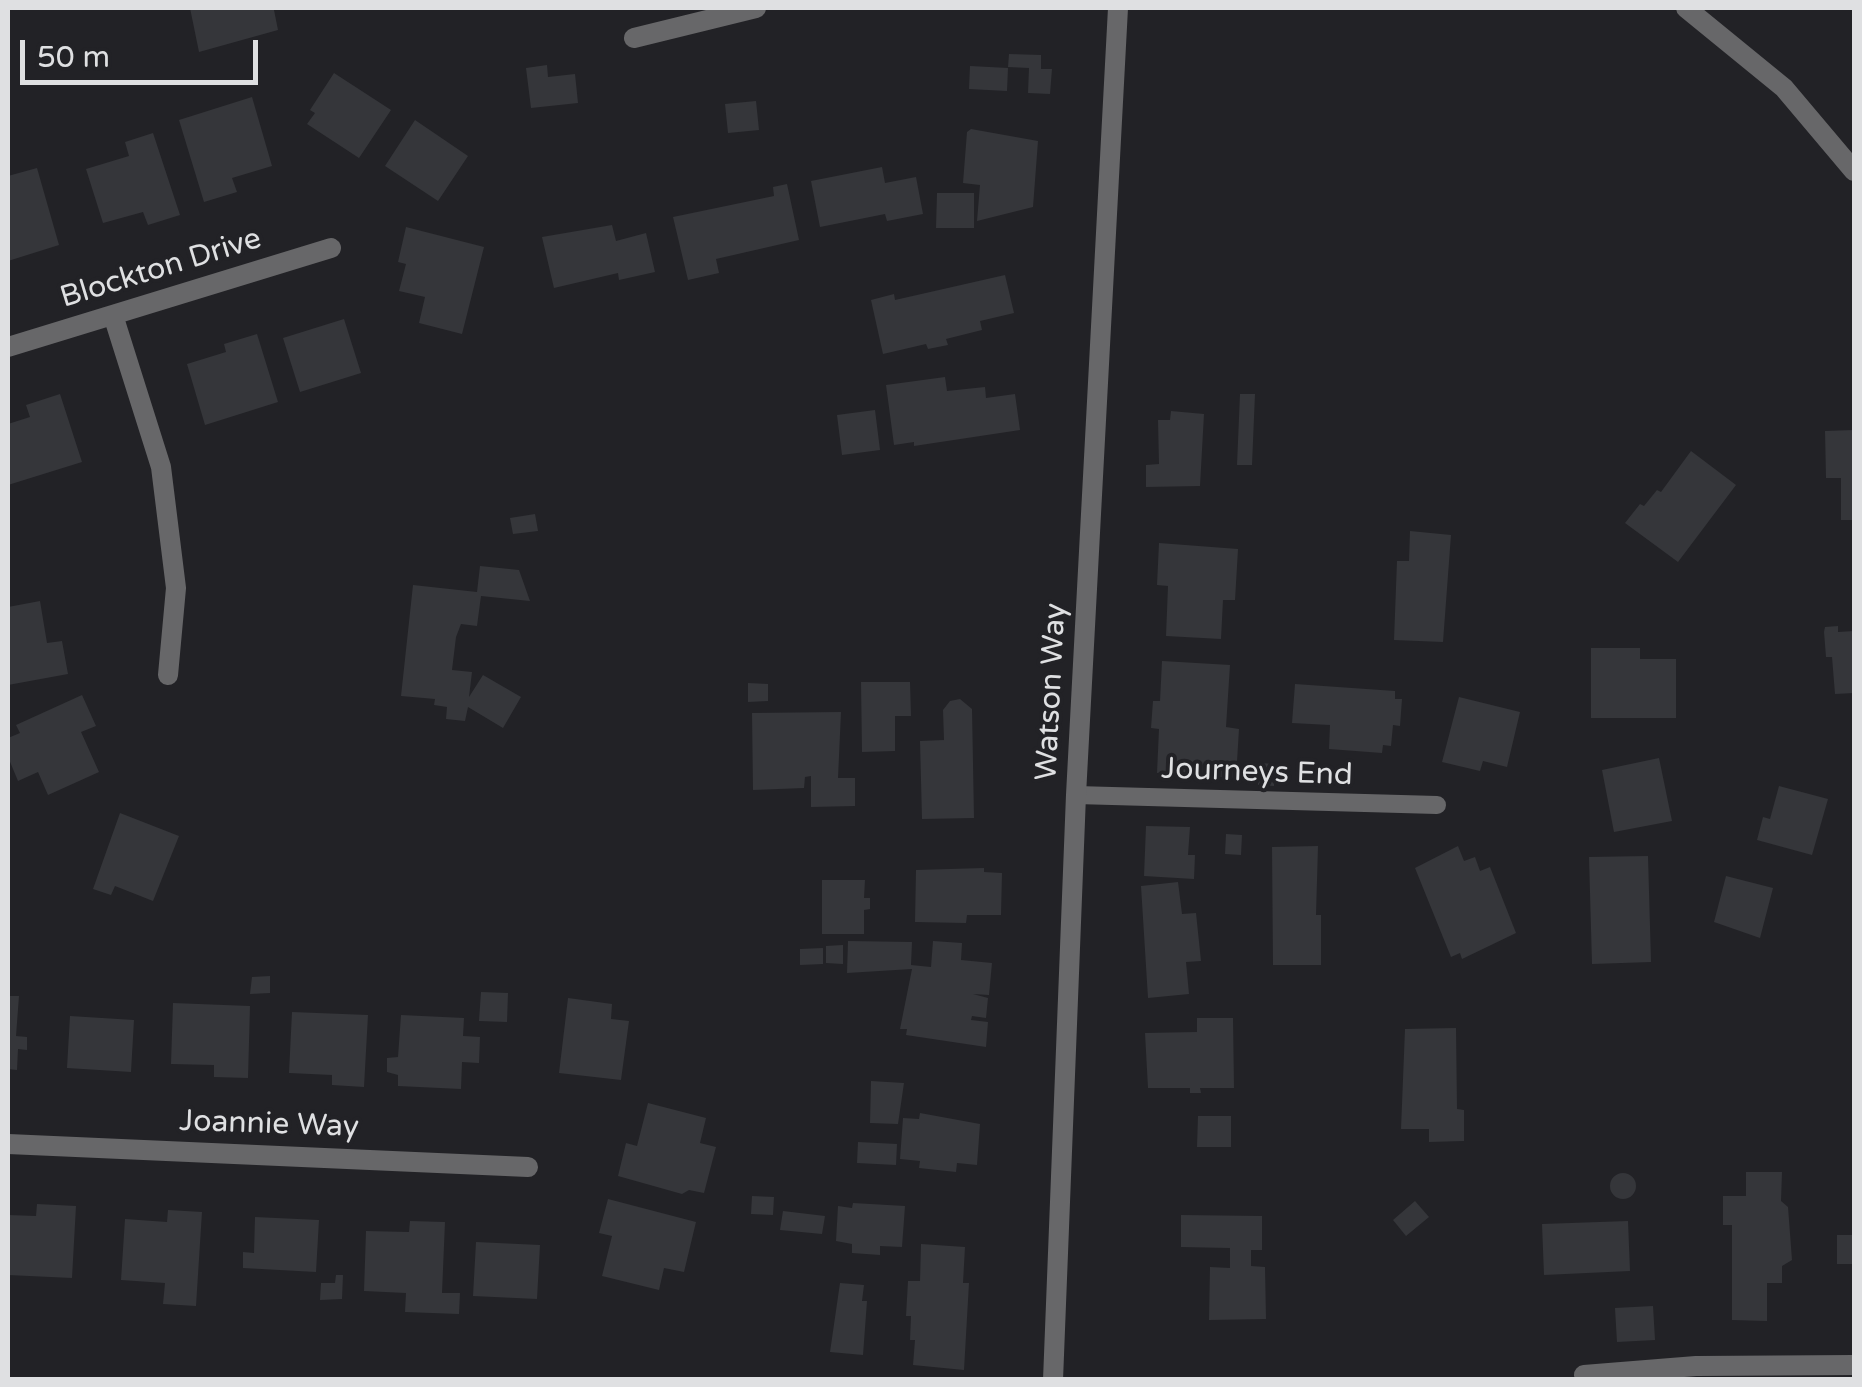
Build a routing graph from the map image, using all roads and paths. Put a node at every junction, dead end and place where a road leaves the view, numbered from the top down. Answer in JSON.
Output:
{"nodes":[{"id":1,"x":756,"y":8,"type":"edge"},
{"id":2,"x":1118,"y":8,"type":"edge"},
{"id":3,"x":1686,"y":8,"type":"edge"},
{"id":4,"x":634,"y":38,"type":"dead end"},
{"id":5,"x":1854,"y":171,"type":"edge"},
{"id":6,"x":331,"y":248,"type":"dead end"},
{"id":7,"x":113,"y":315,"type":"junction"},
{"id":8,"x":8,"y":347,"type":"edge"},
{"id":9,"x":168,"y":676,"type":"dead end"},
{"id":10,"x":1076,"y":795,"type":"junction"},
{"id":11,"x":1437,"y":805,"type":"dead end"},
{"id":12,"x":8,"y":1144,"type":"edge"},
{"id":13,"x":528,"y":1166,"type":"dead end"},
{"id":14,"x":1854,"y":1364,"type":"edge"},
{"id":15,"x":1584,"y":1375,"type":"dead end"},
{"id":16,"x":1053,"y":1380,"type":"edge"}],
"edges":[{"from":1,"to":4,"type":"street"},
{"from":2,"to":10,"type":"street","name":"Watson Way"},
{"from":3,"to":5,"type":"street"},
{"from":6,"to":7,"type":"street","name":"Blockton Drive"},
{"from":7,"to":8,"type":"street","name":"Blockton Drive"},
{"from":7,"to":9,"type":"street"},
{"from":10,"to":11,"type":"lane","name":"Journeys End"},
{"from":10,"to":16,"type":"street","name":"Watson Way"},
{"from":12,"to":13,"type":"street","name":"Joannie Way"},
{"from":14,"to":15,"type":"street"}]}
